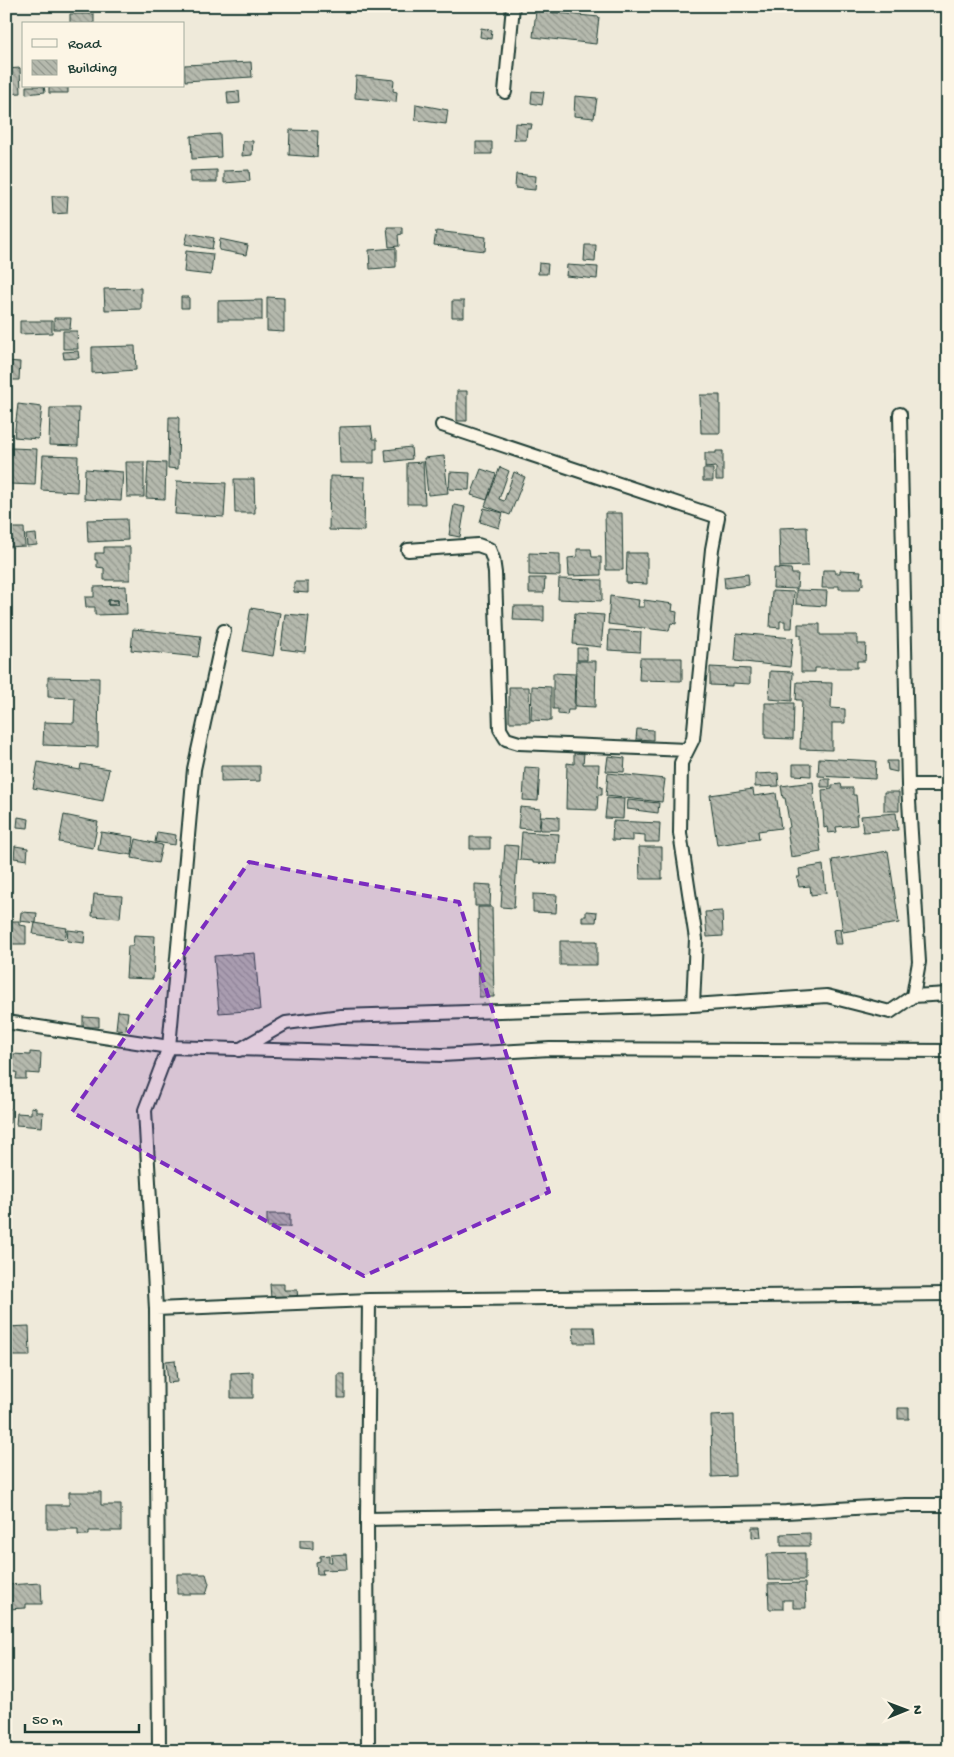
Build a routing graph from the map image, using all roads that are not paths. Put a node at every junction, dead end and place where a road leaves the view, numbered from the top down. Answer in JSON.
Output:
{"nodes":[{"id":1,"x":514,"y":6,"type":"edge"},
{"id":2,"x":505,"y":92,"type":"dead end"},
{"id":3,"x":900,"y":414,"type":"dead end"},
{"id":4,"x":442,"y":425,"type":"dead end"},
{"id":5,"x":408,"y":550,"type":"dead end"},
{"id":6,"x":224,"y":631,"type":"dead end"},
{"id":7,"x":687,"y":750,"type":"junction"},
{"id":8,"x":908,"y":785,"type":"junction"},
{"id":9,"x":948,"y":785,"type":"edge"},
{"id":10,"x":948,"y":994,"type":"edge"},
{"id":11,"x":913,"y":996,"type":"junction"},
{"id":12,"x":693,"y":1005,"type":"junction"},
{"id":13,"x":6,"y":1022,"type":"edge"},
{"id":14,"x":169,"y":1047,"type":"junction"},
{"id":15,"x":239,"y":1050,"type":"junction"},
{"id":16,"x":948,"y":1051,"type":"edge"},
{"id":17,"x":948,"y":1294,"type":"edge"},
{"id":18,"x":369,"y":1300,"type":"junction"},
{"id":19,"x":156,"y":1309,"type":"junction"},
{"id":20,"x":948,"y":1505,"type":"edge"},
{"id":21,"x":367,"y":1520,"type":"junction"},
{"id":22,"x":159,"y":1751,"type":"edge"},
{"id":23,"x":368,"y":1751,"type":"edge"}],
"edges":[{"from":1,"to":2,"type":"street"},
{"from":3,"to":8,"type":"street"},
{"from":4,"to":7,"type":"street"},
{"from":5,"to":7,"type":"street"},
{"from":6,"to":14,"type":"street"},
{"from":7,"to":12,"type":"street"},
{"from":8,"to":9,"type":"street"},
{"from":8,"to":11,"type":"street"},
{"from":10,"to":11,"type":"street"},
{"from":11,"to":12,"type":"street"},
{"from":12,"to":15,"type":"street"},
{"from":13,"to":14,"type":"street"},
{"from":14,"to":15,"type":"street"},
{"from":14,"to":19,"type":"street"},
{"from":15,"to":16,"type":"street"},
{"from":17,"to":18,"type":"street"},
{"from":18,"to":19,"type":"street"},
{"from":18,"to":21,"type":"street"},
{"from":19,"to":22,"type":"street"},
{"from":20,"to":21,"type":"street"},
{"from":21,"to":23,"type":"street"}]}
